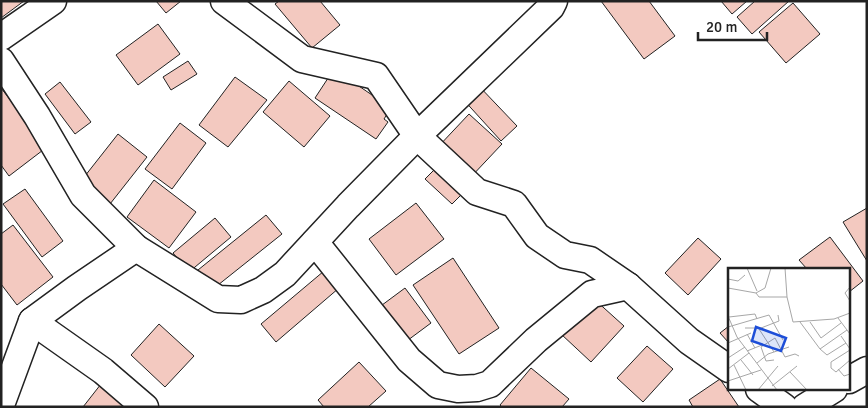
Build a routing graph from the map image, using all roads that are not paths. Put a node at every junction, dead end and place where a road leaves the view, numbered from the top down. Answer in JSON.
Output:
{"nodes":[{"id":1,"x":53,"y":1,"type":"edge"},
{"id":2,"x":224,"y":1,"type":"edge"},
{"id":3,"x":554,"y":1,"type":"edge"},
{"id":4,"x":1,"y":37,"type":"edge"},
{"id":5,"x":1,"y":61,"type":"edge"},
{"id":6,"x":417,"y":136,"type":"junction"},
{"id":7,"x":315,"y":242,"type":"junction"},
{"id":8,"x":136,"y":248,"type":"junction"},
{"id":9,"x":628,"y":286,"type":"junction"},
{"id":10,"x":32,"y":322,"type":"junction"},
{"id":11,"x":728,"y":368,"type":"edge"},
{"id":12,"x":867,"y":370,"type":"edge"},
{"id":13,"x":850,"y":379,"type":"edge"},
{"id":14,"x":760,"y":390,"type":"edge"},
{"id":15,"x":832,"y":390,"type":"edge"},
{"id":16,"x":1,"y":404,"type":"edge"},
{"id":17,"x":144,"y":407,"type":"edge"},
{"id":18,"x":784,"y":407,"type":"edge"},
{"id":19,"x":805,"y":407,"type":"edge"}],
"edges":[{"from":1,"to":4,"type":"street"},
{"from":2,"to":6,"type":"street"},
{"from":3,"to":6,"type":"street"},
{"from":5,"to":8,"type":"street"},
{"from":6,"to":7,"type":"street"},
{"from":6,"to":9,"type":"street"},
{"from":7,"to":8,"type":"street"},
{"from":7,"to":9,"type":"street"},
{"from":8,"to":10,"type":"street"},
{"from":9,"to":11,"type":"street"},
{"from":10,"to":16,"type":"street"},
{"from":10,"to":17,"type":"street"},
{"from":12,"to":13,"type":"street"},
{"from":14,"to":18,"type":"street"},
{"from":15,"to":19,"type":"street"}]}
